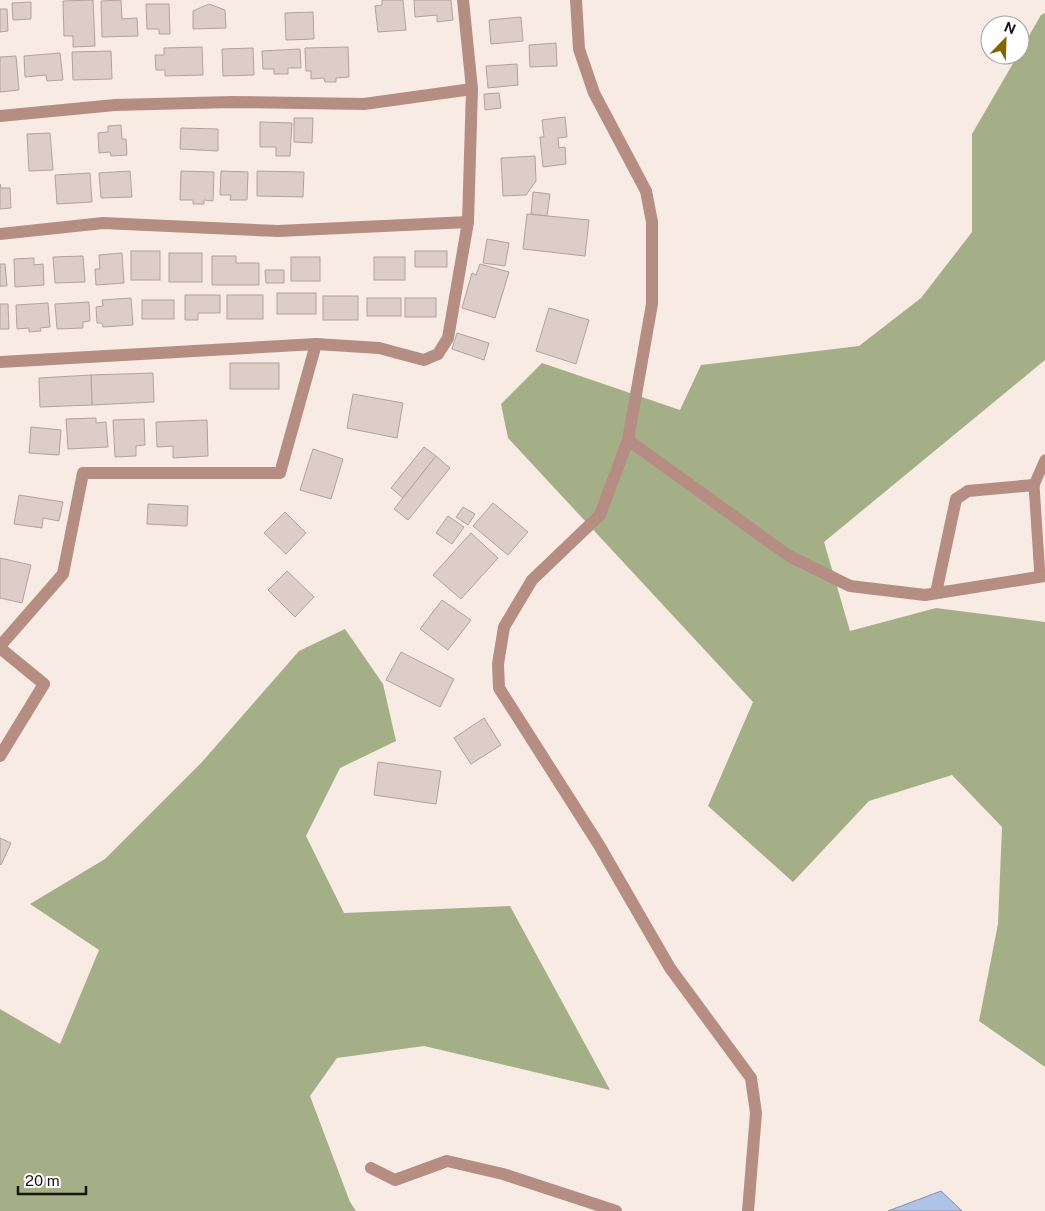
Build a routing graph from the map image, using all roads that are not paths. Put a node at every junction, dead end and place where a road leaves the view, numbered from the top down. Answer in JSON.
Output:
{"nodes":[{"id":1,"x":463,"y":0,"type":"edge"},
{"id":2,"x":576,"y":0,"type":"edge"},
{"id":3,"x":472,"y":90,"type":"junction"},
{"id":4,"x":0,"y":116,"type":"edge"},
{"id":5,"x":468,"y":222,"type":"junction"},
{"id":6,"x":0,"y":234,"type":"edge"},
{"id":7,"x":316,"y":344,"type":"junction"},
{"id":8,"x":0,"y":362,"type":"edge"},
{"id":9,"x":628,"y":440,"type":"junction"},
{"id":10,"x":1045,"y":460,"type":"edge"},
{"id":11,"x":1034,"y":485,"type":"junction"},
{"id":12,"x":1042,"y":577,"type":"edge"},
{"id":13,"x":936,"y":593,"type":"junction"},
{"id":14,"x":0,"y":647,"type":"edge"},
{"id":15,"x":0,"y":756,"type":"edge"},
{"id":16,"x":371,"y":1168,"type":"dead end"},
{"id":17,"x":616,"y":1211,"type":"edge"},
{"id":18,"x":748,"y":1211,"type":"edge"}],
"edges":[{"from":1,"to":3,"type":"street"},
{"from":2,"to":9,"type":"street"},
{"from":3,"to":4,"type":"street"},
{"from":3,"to":5,"type":"street"},
{"from":5,"to":6,"type":"street"},
{"from":5,"to":7,"type":"street"},
{"from":7,"to":8,"type":"street"},
{"from":7,"to":14,"type":"street"},
{"from":9,"to":13,"type":"street"},
{"from":9,"to":18,"type":"street"},
{"from":10,"to":11,"type":"lane"},
{"from":11,"to":12,"type":"lane"},
{"from":11,"to":13,"type":"street"},
{"from":12,"to":13,"type":"street"},
{"from":14,"to":15,"type":"street"},
{"from":16,"to":17,"type":"street"}]}
